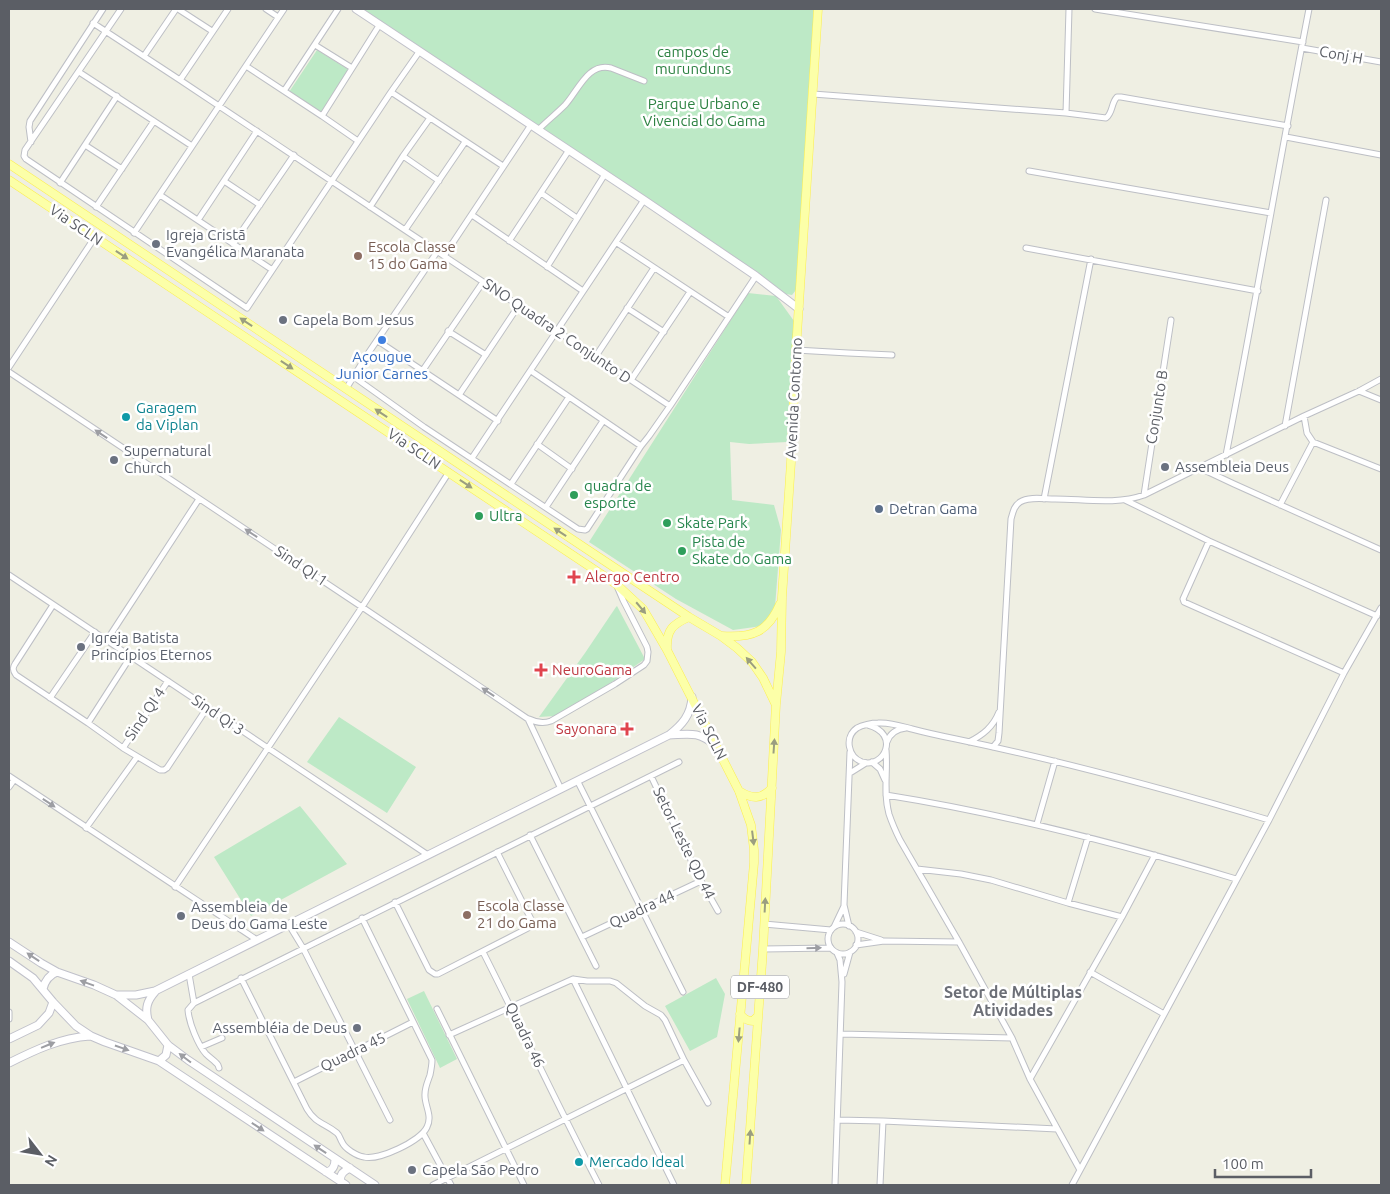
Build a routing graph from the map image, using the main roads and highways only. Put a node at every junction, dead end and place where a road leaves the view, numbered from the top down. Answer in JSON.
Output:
{"nodes":[{"id":1,"x":356,"y":9,"type":"edge"},
{"id":2,"x":818,"y":9,"type":"edge"},
{"id":3,"x":9,"y":164,"type":"edge"},
{"id":4,"x":9,"y":180,"type":"edge"},
{"id":5,"x":799,"y":308,"type":"junction"},
{"id":6,"x":267,"y":336,"type":"junction"},
{"id":7,"x":279,"y":344,"type":"junction"},
{"id":8,"x":260,"y":347,"type":"junction"},
{"id":9,"x":272,"y":355,"type":"junction"},
{"id":10,"x":585,"y":548,"type":"junction"},
{"id":11,"x":601,"y":558,"type":"junction"},
{"id":12,"x":579,"y":559,"type":"junction"},
{"id":13,"x":593,"y":568,"type":"junction"},
{"id":14,"x":782,"y":600,"type":"junction"},
{"id":15,"x":689,"y":617,"type":"junction"},
{"id":16,"x":722,"y":636,"type":"junction"},
{"id":17,"x":667,"y":650,"type":"junction"},
{"id":18,"x":692,"y":697,"type":"junction"},
{"id":19,"x":776,"y":704,"type":"junction"},
{"id":20,"x":669,"y":735,"type":"junction"},
{"id":21,"x":716,"y":745,"type":"junction"},
{"id":22,"x":772,"y":788,"type":"junction"},
{"id":23,"x":739,"y":791,"type":"junction"},
{"id":24,"x":9,"y":942,"type":"edge"},
{"id":25,"x":9,"y":961,"type":"edge"},
{"id":26,"x":57,"y":972,"type":"junction"},
{"id":27,"x":43,"y":989,"type":"junction"},
{"id":28,"x":155,"y":991,"type":"junction"},
{"id":29,"x":116,"y":995,"type":"junction"},
{"id":30,"x":53,"y":1002,"type":"junction"},
{"id":31,"x":740,"y":1014,"type":"junction"},
{"id":32,"x":758,"y":1016,"type":"junction"},
{"id":33,"x":148,"y":1020,"type":"junction"},
{"id":34,"x":91,"y":1036,"type":"junction"},
{"id":35,"x":9,"y":1039,"type":"edge"},
{"id":36,"x":168,"y":1045,"type":"junction"},
{"id":37,"x":158,"y":1061,"type":"junction"},
{"id":38,"x":9,"y":1063,"type":"edge"},
{"id":39,"x":242,"y":1106,"type":"junction"},
{"id":40,"x":335,"y":1159,"type":"junction"},
{"id":41,"x":350,"y":1168,"type":"junction"},
{"id":42,"x":326,"y":1172,"type":"junction"},
{"id":43,"x":343,"y":1184,"type":"edge"},
{"id":44,"x":375,"y":1185,"type":"edge"},
{"id":45,"x":725,"y":1185,"type":"edge"},
{"id":46,"x":746,"y":1185,"type":"edge"}],
"edges":[{"from":1,"to":5,"type":"main road"},
{"from":2,"to":5,"type":"main road","name":"Avenida Contorno"},
{"from":6,"to":3,"type":"main road","name":"Via SCLN","one_way":true},
{"from":4,"to":8,"type":"main road","name":"Via SCLN","one_way":true},
{"from":5,"to":14,"type":"main road","name":"Avenida Contorno"},
{"from":6,"to":7,"type":"main road","name":"Via SCLN"},
{"from":6,"to":8,"type":"main road"},
{"from":7,"to":9,"type":"main road"},
{"from":10,"to":7,"type":"main road","name":"Via SCLN","one_way":true},
{"from":8,"to":9,"type":"main road","name":"Via SCLN"},
{"from":9,"to":12,"type":"main road","name":"Via SCLN","one_way":true},
{"from":10,"to":11,"type":"main road","name":"Via SCLN"},
{"from":10,"to":12,"type":"main road"},
{"from":11,"to":13,"type":"main road"},
{"from":11,"to":15,"type":"main road","name":"Via SCLN"},
{"from":12,"to":13,"type":"main road","name":"Via SCLN"},
{"from":13,"to":17,"type":"main road","name":"Via SCLN","one_way":true},
{"from":14,"to":16,"type":"main road"},
{"from":14,"to":19,"type":"main road","name":"Avenida Contorno"},
{"from":15,"to":16,"type":"main road","name":"Via SCLN"},
{"from":15,"to":17,"type":"main road"},
{"from":19,"to":16,"type":"main road","name":"Via SCLN","one_way":true},
{"from":17,"to":18,"type":"main road","name":"Via SCLN"},
{"from":18,"to":20,"type":"main road"},
{"from":18,"to":21,"type":"main road","name":"Via SCLN"},
{"from":22,"to":19,"type":"main road","name":"Avenida Contorno","one_way":true},
{"from":20,"to":21,"type":"main road"},
{"from":20,"to":28,"type":"main road"},
{"from":21,"to":23,"type":"main road","name":"Via SCLN"},
{"from":22,"to":23,"type":"main road"},
{"from":32,"to":22,"type":"main road","number":"DF-480","one_way":true},
{"from":23,"to":31,"type":"main road","number":"DF-480","one_way":true},
{"from":26,"to":24,"type":"main road","one_way":true},
{"from":25,"to":27,"type":"main road"},
{"from":26,"to":27,"type":"main road"},
{"from":29,"to":26,"type":"main road","one_way":true},
{"from":27,"to":30,"type":"main road"},
{"from":28,"to":29,"type":"main road"},
{"from":28,"to":33,"type":"main road"},
{"from":29,"to":33,"type":"main road"},
{"from":30,"to":34,"type":"main road"},
{"from":30,"to":35,"type":"main road"},
{"from":31,"to":32,"type":"main road"},
{"from":31,"to":45,"type":"main road","number":"DF-480","one_way":true},
{"from":46,"to":32,"type":"main road","number":"DF-480","one_way":true},
{"from":33,"to":36,"type":"main road"},
{"from":34,"to":37,"type":"main road","one_way":true},
{"from":38,"to":34,"type":"main road","one_way":true},
{"from":36,"to":37,"type":"main road"},
{"from":39,"to":36,"type":"main road","one_way":true},
{"from":37,"to":39,"type":"main road"},
{"from":40,"to":39,"type":"main road","one_way":true},
{"from":39,"to":42,"type":"main road","one_way":true},
{"from":40,"to":41,"type":"main road"},
{"from":40,"to":42,"type":"main road"},
{"from":41,"to":43,"type":"main road"},
{"from":41,"to":44,"type":"main road"},
{"from":42,"to":43,"type":"main road"}]}
